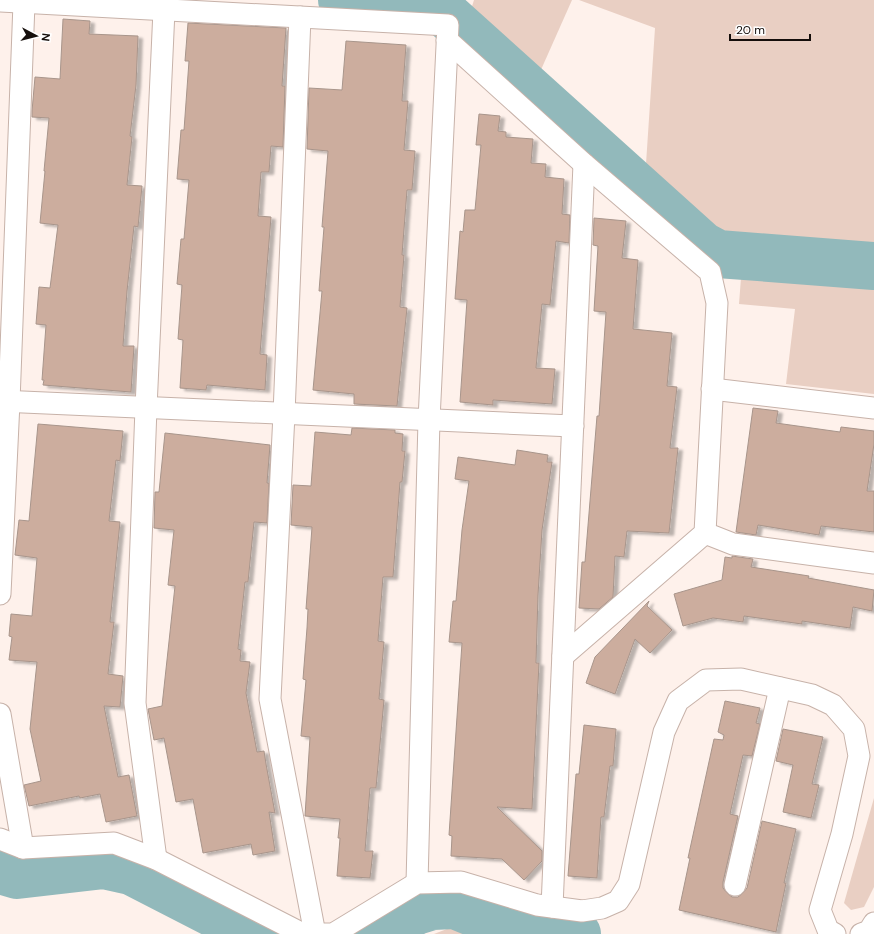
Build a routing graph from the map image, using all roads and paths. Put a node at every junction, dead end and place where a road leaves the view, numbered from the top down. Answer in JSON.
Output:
{"nodes":[{"id":1,"x":0,"y":1,"type":"edge"},
{"id":2,"x":24,"y":3,"type":"junction"},
{"id":3,"x":164,"y":10,"type":"junction"},
{"id":4,"x":300,"y":17,"type":"junction"},
{"id":5,"x":447,"y":40,"type":"junction"},
{"id":6,"x":584,"y":164,"type":"junction"},
{"id":7,"x":712,"y":389,"type":"junction"},
{"id":8,"x":4,"y":401,"type":"edge"},
{"id":9,"x":146,"y":408,"type":"junction"},
{"id":10,"x":874,"y":408,"type":"edge"},
{"id":11,"x":284,"y":414,"type":"junction"},
{"id":12,"x":430,"y":420,"type":"junction"},
{"id":13,"x":573,"y":426,"type":"junction"},
{"id":14,"x":705,"y":533,"type":"junction"},
{"id":15,"x":874,"y":563,"type":"edge"},
{"id":16,"x":0,"y":594,"type":"edge"},
{"id":17,"x":563,"y":656,"type":"junction"},
{"id":18,"x":780,"y":688,"type":"junction"},
{"id":19,"x":0,"y":714,"type":"edge"},
{"id":20,"x":866,"y":758,"type":"edge"},
{"id":21,"x":0,"y":839,"type":"edge"},
{"id":22,"x":23,"y":848,"type":"junction"},
{"id":23,"x":156,"y":859,"type":"junction"},
{"id":24,"x":417,"y":884,"type":"junction"},
{"id":25,"x":735,"y":885,"type":"dead end"},
{"id":26,"x":552,"y":907,"type":"junction"},
{"id":27,"x":874,"y":923,"type":"edge"},
{"id":28,"x":315,"y":934,"type":"edge"},
{"id":29,"x":835,"y":934,"type":"edge"},
{"id":30,"x":861,"y":934,"type":"edge"}],
"edges":[{"from":1,"to":2,"type":"street"},
{"from":2,"to":3,"type":"street"},
{"from":2,"to":8,"type":"street"},
{"from":3,"to":4,"type":"street"},
{"from":3,"to":9,"type":"street"},
{"from":4,"to":5,"type":"street"},
{"from":4,"to":11,"type":"street"},
{"from":5,"to":6,"type":"street"},
{"from":5,"to":12,"type":"street"},
{"from":6,"to":7,"type":"street"},
{"from":6,"to":13,"type":"street"},
{"from":7,"to":10,"type":"street"},
{"from":7,"to":14,"type":"street"},
{"from":8,"to":9,"type":"street"},
{"from":8,"to":16,"type":"street"},
{"from":9,"to":11,"type":"street"},
{"from":9,"to":23,"type":"street"},
{"from":11,"to":12,"type":"street"},
{"from":11,"to":28,"type":"street"},
{"from":12,"to":13,"type":"street"},
{"from":12,"to":24,"type":"street"},
{"from":13,"to":17,"type":"street"},
{"from":14,"to":15,"type":"street"},
{"from":14,"to":17,"type":"street"},
{"from":17,"to":26,"type":"street"},
{"from":18,"to":20,"type":"street"},
{"from":18,"to":25,"type":"street"},
{"from":18,"to":26,"type":"street"},
{"from":19,"to":22,"type":"street"},
{"from":20,"to":29,"type":"street"},
{"from":21,"to":22,"type":"street"},
{"from":22,"to":23,"type":"street"},
{"from":23,"to":28,"type":"street"},
{"from":24,"to":26,"type":"street"},
{"from":24,"to":28,"type":"street"},
{"from":27,"to":30,"type":"street"}]}
